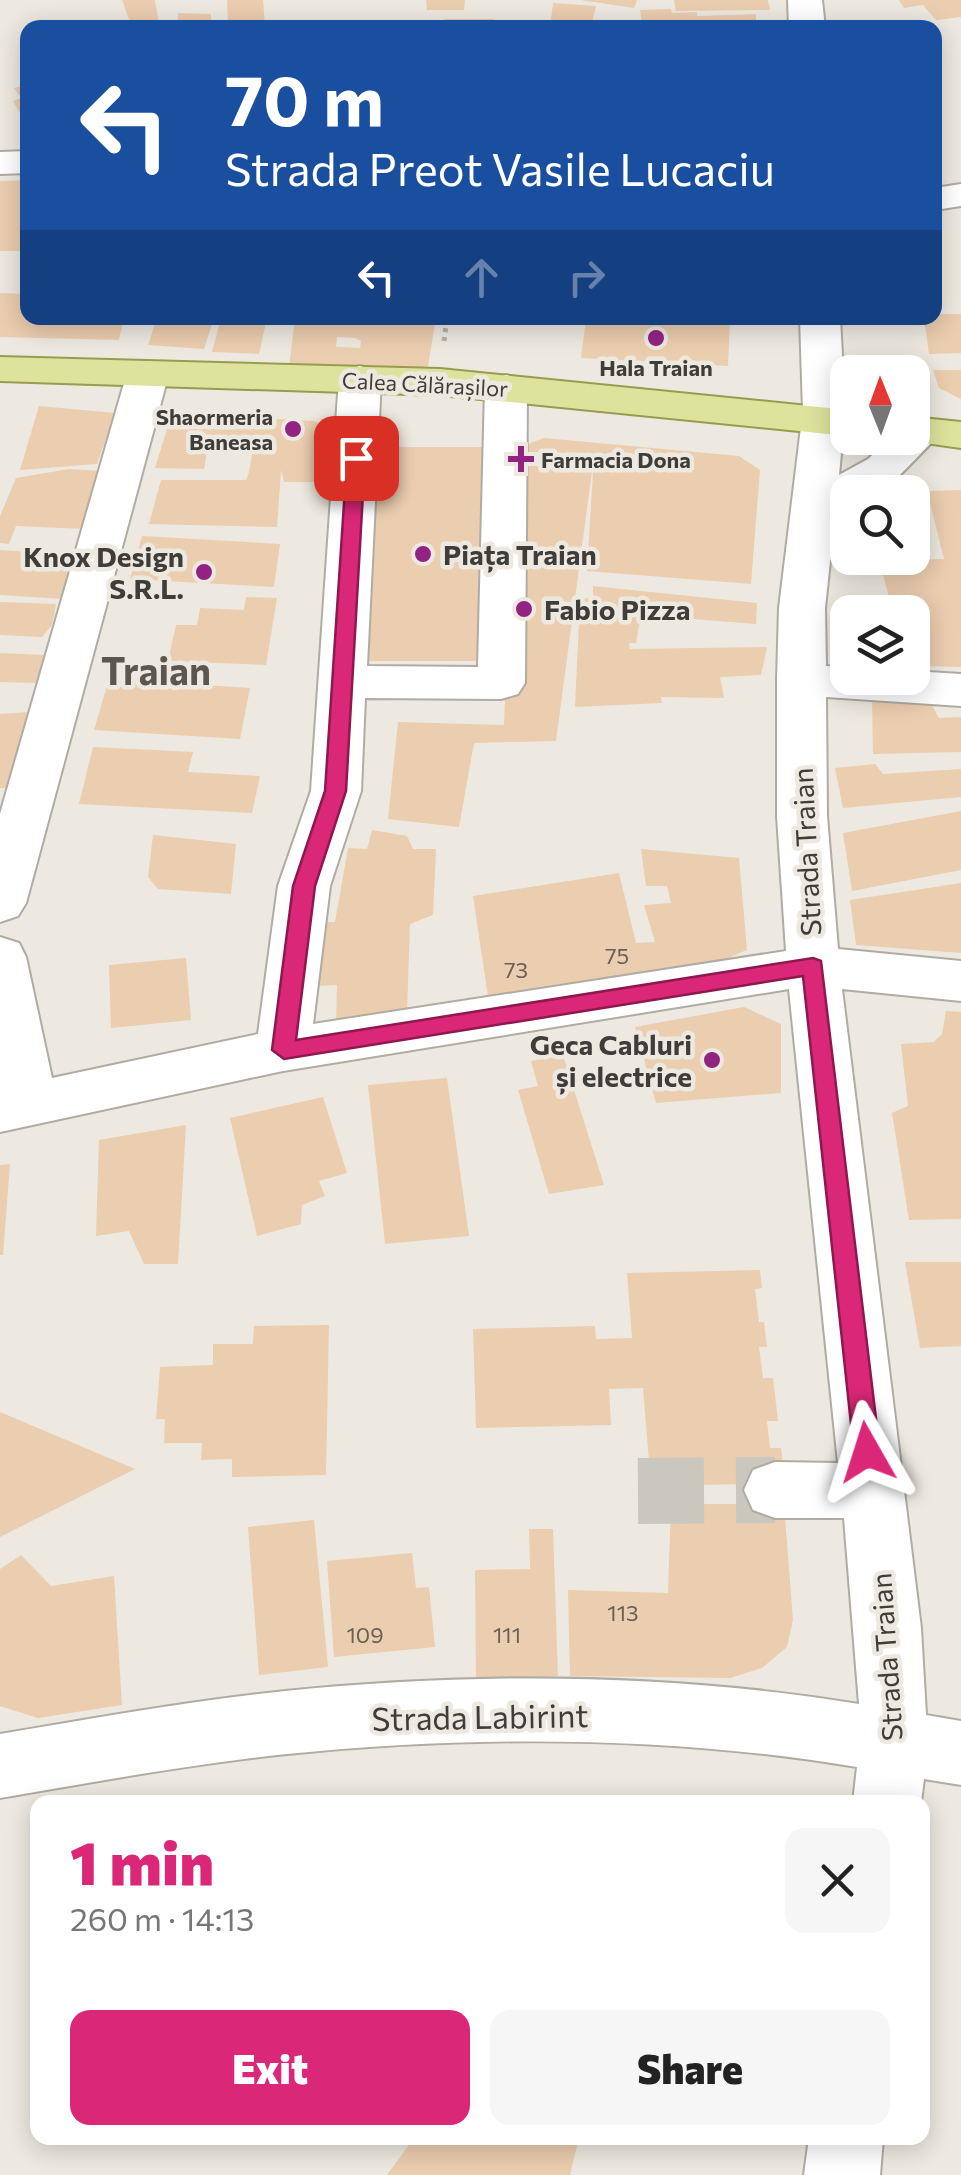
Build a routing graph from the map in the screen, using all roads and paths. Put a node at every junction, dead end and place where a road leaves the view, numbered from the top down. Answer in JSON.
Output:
{"nodes":[{"id":1,"x":821,"y":325,"type":"edge"},
{"id":2,"x":0,"y":368,"type":"edge"},
{"id":3,"x":148,"y":373,"type":"junction"},
{"id":4,"x":360,"y":379,"type":"junction"},
{"id":5,"x":830,"y":387,"type":"edge"},
{"id":6,"x":506,"y":388,"type":"junction"},
{"id":7,"x":830,"y":421,"type":"edge"},
{"id":8,"x":932,"y":432,"type":"edge"},
{"id":9,"x":830,"y":440,"type":"edge"},
{"id":10,"x":811,"y":509,"type":"junction"},
{"id":11,"x":801,"y":680,"type":"junction"},
{"id":12,"x":344,"y":682,"type":"junction"},
{"id":13,"x":961,"y":690,"type":"edge"},
{"id":14,"x":1,"y":896,"type":"edge"},
{"id":15,"x":0,"y":957,"type":"edge"},
{"id":16,"x":813,"y":966,"type":"junction"},
{"id":17,"x":961,"y":981,"type":"edge"},
{"id":18,"x":284,"y":1050,"type":"junction"},
{"id":19,"x":14,"y":1106,"type":"edge"},
{"id":20,"x":775,"y":1490,"type":"tunnel mouth"},
{"id":21,"x":871,"y":1491,"type":"junction"},
{"id":22,"x":961,"y":1753,"type":"edge"},
{"id":23,"x":0,"y":1766,"type":"edge"},
{"id":24,"x":890,"y":1772,"type":"edge"},
{"id":25,"x":845,"y":2145,"type":"edge"},
{"id":26,"x":842,"y":2175,"type":"edge"}],
"edges":[{"from":1,"to":5,"type":"street","name":"Strada Traian"},
{"from":2,"to":3,"type":"main road","name":"Calea Călărașilor"},
{"from":3,"to":4,"type":"main road","name":"Calea Călărașilor"},
{"from":3,"to":14,"type":"street"},
{"from":4,"to":6,"type":"main road","name":"Calea Călărașilor"},
{"from":4,"to":12,"type":"street"},
{"from":6,"to":7,"type":"main road","name":"Calea Călărașilor"},
{"from":6,"to":12,"type":"street"},
{"from":8,"to":10,"type":"street"},
{"from":9,"to":10,"type":"street","name":"Strada Traian"},
{"from":10,"to":11,"type":"street","name":"Strada Traian"},
{"from":11,"to":13,"type":"street"},
{"from":11,"to":16,"type":"street","name":"Strada Traian"},
{"from":12,"to":18,"type":"street"},
{"from":15,"to":19,"type":"street"},
{"from":16,"to":17,"type":"street"},
{"from":16,"to":18,"type":"street"},
{"from":16,"to":21,"type":"street","name":"Strada Traian"},
{"from":18,"to":19,"type":"street"},
{"from":20,"to":21,"type":"street"},
{"from":21,"to":24,"type":"street","name":"Strada Traian"},
{"from":22,"to":24,"type":"street","name":"Strada Labirint"},
{"from":23,"to":24,"type":"street","name":"Strada Labirint"},
{"from":25,"to":26,"type":"street"}]}
